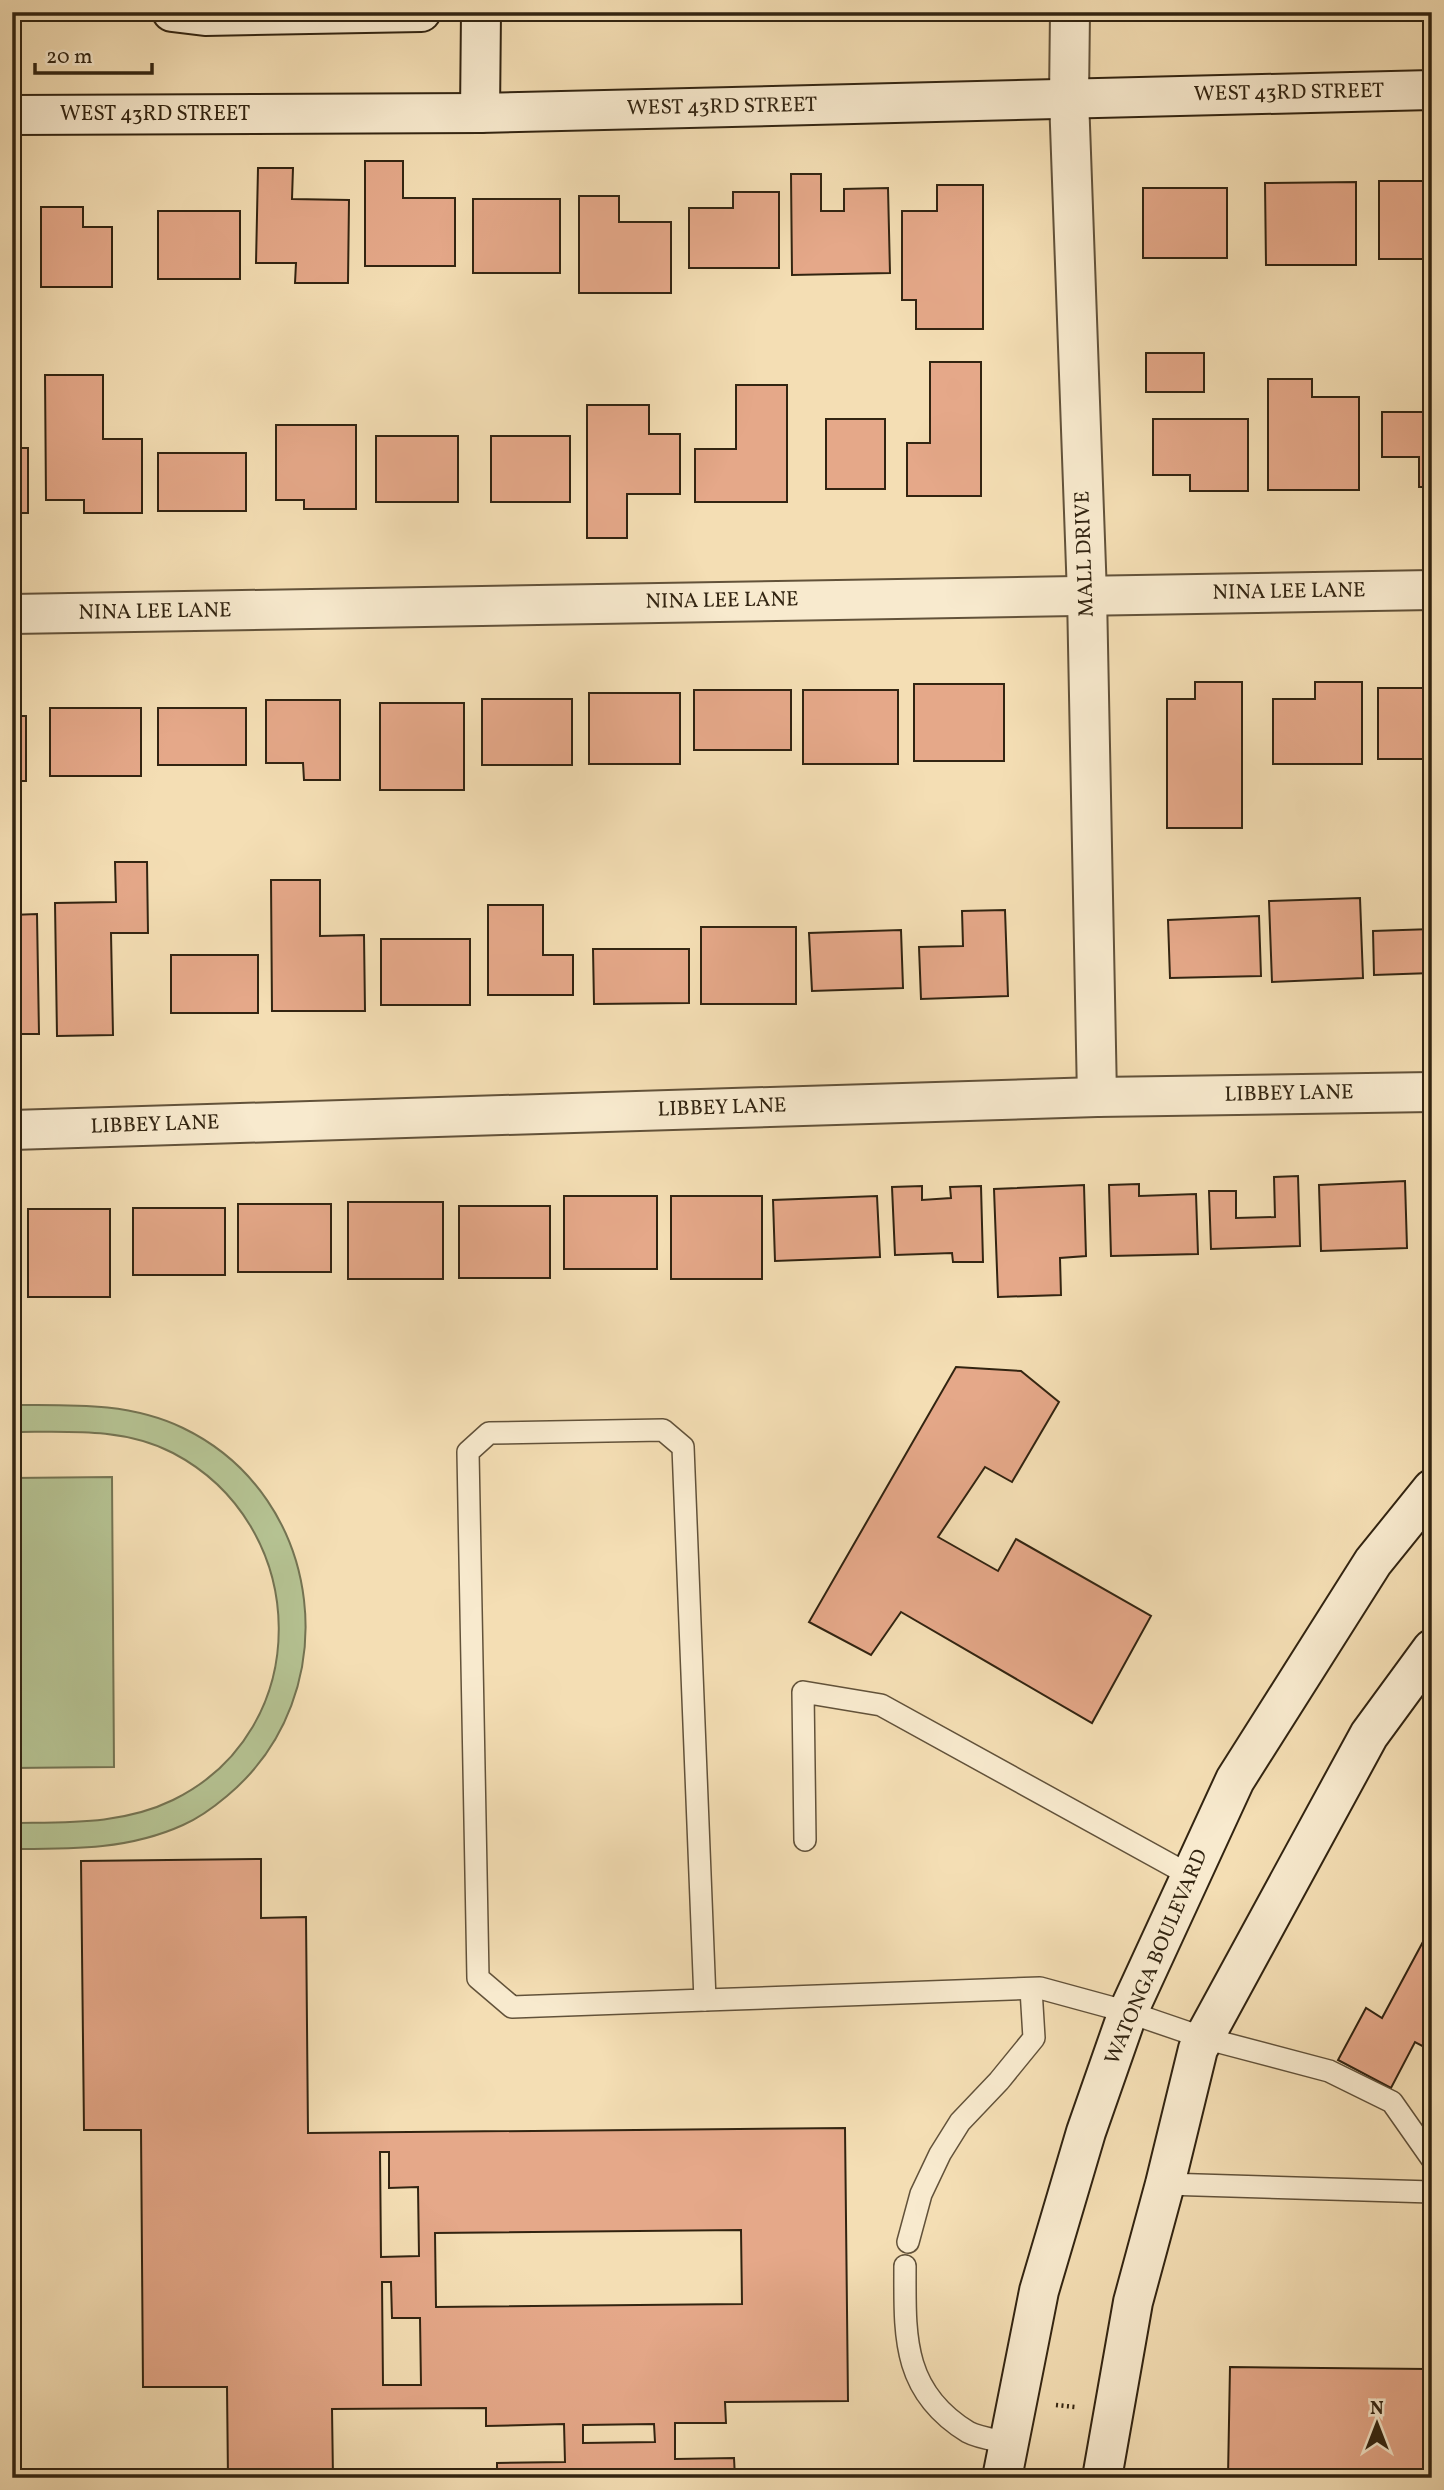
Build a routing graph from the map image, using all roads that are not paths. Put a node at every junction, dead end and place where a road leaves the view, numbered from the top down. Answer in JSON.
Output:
{"nodes":[{"id":1,"x":172,"y":12,"type":"edge"},
{"id":2,"x":421,"y":12,"type":"edge"},
{"id":3,"x":481,"y":12,"type":"edge"},
{"id":4,"x":1070,"y":12,"type":"edge"},
{"id":5,"x":1432,"y":90,"type":"edge"},
{"id":6,"x":1069,"y":98,"type":"junction"},
{"id":7,"x":480,"y":113,"type":"junction"},
{"id":8,"x":12,"y":115,"type":"edge"},
{"id":9,"x":1432,"y":590,"type":"edge"},
{"id":10,"x":1087,"y":595,"type":"junction"},
{"id":11,"x":12,"y":614,"type":"edge"},
{"id":12,"x":1432,"y":1092,"type":"edge"},
{"id":13,"x":1097,"y":1097,"type":"junction"},
{"id":14,"x":12,"y":1130,"type":"edge"},
{"id":15,"x":1432,"y":1489,"type":"edge"},
{"id":16,"x":1432,"y":1649,"type":"edge"},
{"id":17,"x":805,"y":1840,"type":"dead end"},
{"id":18,"x":1191,"y":1875,"type":"junction"},
{"id":19,"x":1031,"y":1989,"type":"junction"},
{"id":20,"x":705,"y":2000,"type":"junction"},
{"id":21,"x":1128,"y":2012,"type":"junction"},
{"id":22,"x":1204,"y":2038,"type":"junction"},
{"id":23,"x":1432,"y":2158,"type":"edge"},
{"id":24,"x":1165,"y":2183,"type":"junction"},
{"id":25,"x":1432,"y":2192,"type":"edge"},
{"id":26,"x":908,"y":2242,"type":"dead end"},
{"id":27,"x":905,"y":2266,"type":"dead end"},
{"id":28,"x":1006,"y":2460,"type":"edge"},
{"id":29,"x":1102,"y":2478,"type":"edge"}],
"edges":[{"from":1,"to":2,"type":"street"},
{"from":3,"to":7,"type":"street"},
{"from":4,"to":6,"type":"street","name":"MALL DRIVE"},
{"from":5,"to":6,"type":"street","name":"WEST 43RD STREET"},
{"from":6,"to":7,"type":"street","name":"WEST 43RD STREET"},
{"from":6,"to":10,"type":"street","name":"MALL DRIVE"},
{"from":7,"to":8,"type":"street","name":"WEST 43RD STREET"},
{"from":9,"to":10,"type":"street","name":"NINA LEE LANE"},
{"from":10,"to":11,"type":"street","name":"NINA LEE LANE"},
{"from":10,"to":13,"type":"street","name":"MALL DRIVE"},
{"from":12,"to":13,"type":"street","name":"LIBBEY LANE"},
{"from":13,"to":14,"type":"street","name":"LIBBEY LANE"},
{"from":15,"to":18,"type":"street","name":"WATONGA BOULEVARD"},
{"from":16,"to":22,"type":"street"},
{"from":17,"to":18,"type":"lane"},
{"from":18,"to":21,"type":"street","name":"WATONGA BOULEVARD"},
{"from":19,"to":20,"type":"lane"},
{"from":19,"to":21,"type":"lane"},
{"from":19,"to":26,"type":"lane"},
{"from":20,"to":20,"type":"lane"},
{"from":21,"to":22,"type":"lane"},
{"from":21,"to":28,"type":"street","name":"WATONGA BOULEVARD"},
{"from":22,"to":23,"type":"lane"},
{"from":22,"to":24,"type":"street"},
{"from":24,"to":25,"type":"lane"},
{"from":24,"to":29,"type":"street"},
{"from":27,"to":28,"type":"lane"}]}
